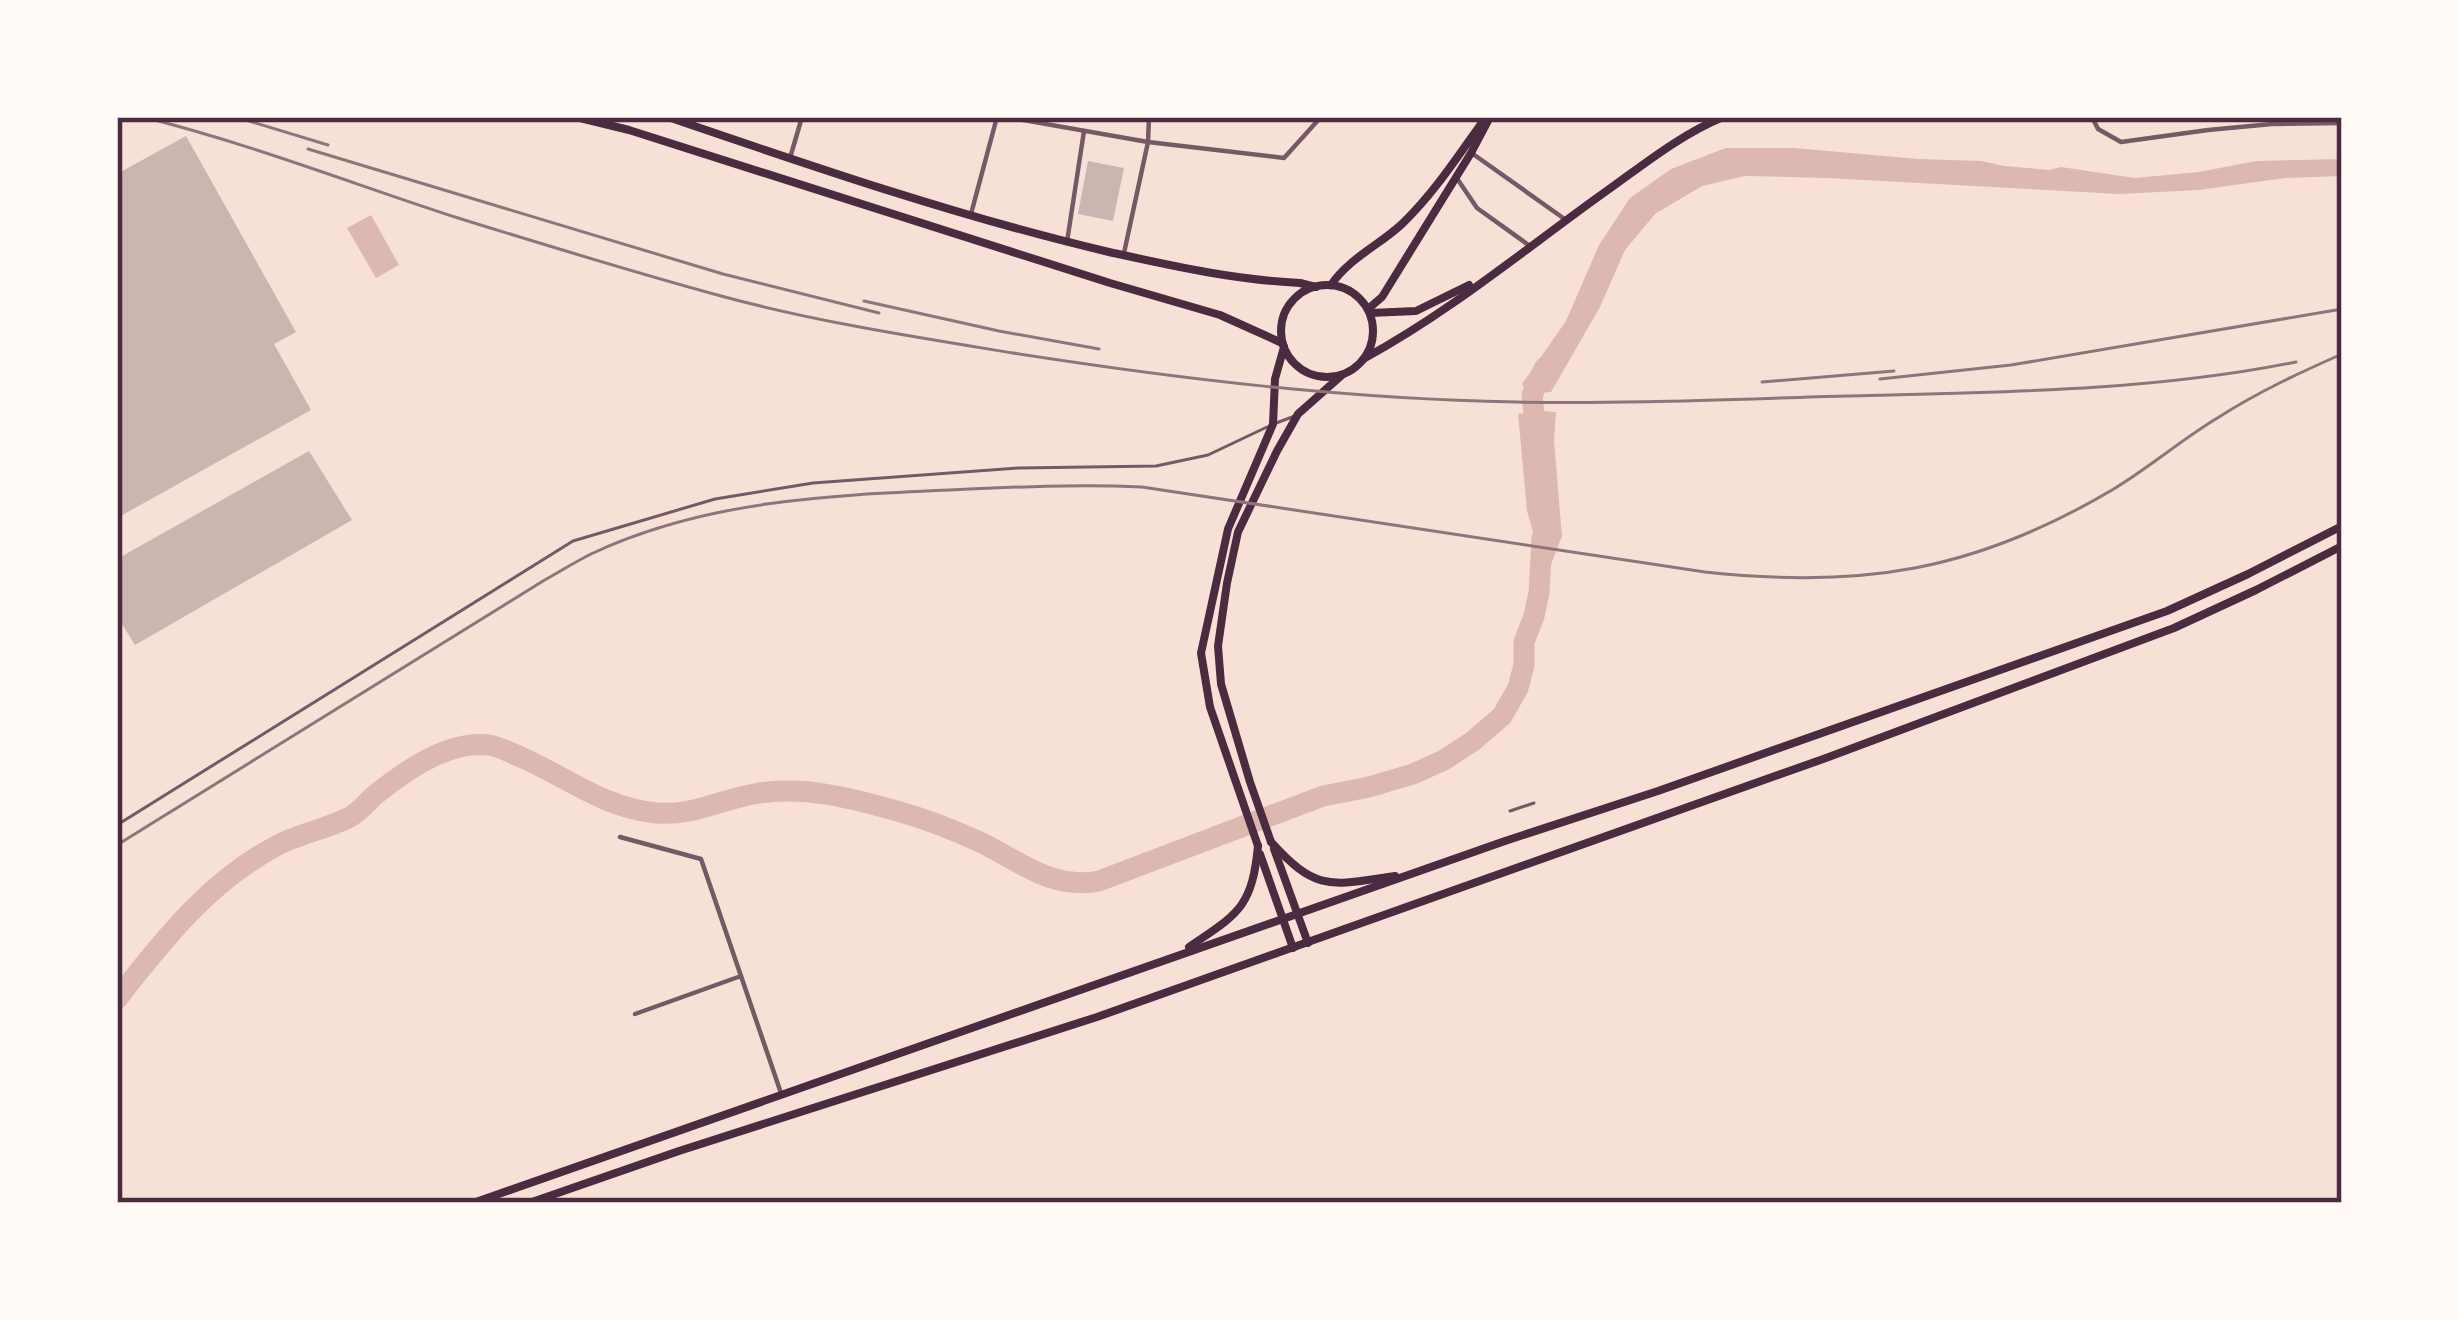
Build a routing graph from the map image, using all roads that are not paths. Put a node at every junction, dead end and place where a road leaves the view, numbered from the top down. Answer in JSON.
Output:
{"nodes":[{"id":1,"x":575,"y":117,"type":"edge"},
{"id":2,"x":668,"y":117,"type":"edge"},
{"id":3,"x":802,"y":117,"type":"edge"},
{"id":4,"x":1002,"y":117,"type":"edge"},
{"id":5,"x":1149,"y":117,"type":"edge"},
{"id":6,"x":1321,"y":117,"type":"edge"},
{"id":7,"x":1488,"y":117,"type":"edge"},
{"id":8,"x":1723,"y":117,"type":"edge"},
{"id":9,"x":2092,"y":117,"type":"edge"},
{"id":10,"x":1699,"y":122,"type":"edge"},
{"id":11,"x":2342,"y":123,"type":"edge"},
{"id":12,"x":1084,"y":131,"type":"junction"},
{"id":13,"x":1148,"y":142,"type":"junction"},
{"id":14,"x":1471,"y":153,"type":"junction"},
{"id":15,"x":790,"y":158,"type":"junction"},
{"id":16,"x":1456,"y":177,"type":"junction"},
{"id":17,"x":971,"y":214,"type":"junction"},
{"id":18,"x":1567,"y":220,"type":"junction"},
{"id":19,"x":1067,"y":242,"type":"junction"},
{"id":20,"x":1530,"y":245,"type":"junction"},
{"id":21,"x":1124,"y":255,"type":"junction"},
{"id":22,"x":1502,"y":267,"type":"junction"},
{"id":23,"x":1331,"y":285,"type":"junction"},
{"id":24,"x":1316,"y":287,"type":"junction"},
{"id":25,"x":1368,"y":311,"type":"junction"},
{"id":26,"x":1283,"y":345,"type":"junction"},
{"id":27,"x":1365,"y":358,"type":"junction"},
{"id":28,"x":1342,"y":375,"type":"junction"},
{"id":29,"x":1298,"y":414,"type":"junction"},
{"id":30,"x":1273,"y":424,"type":"junction"},
{"id":31,"x":2342,"y":526,"type":"edge"},
{"id":32,"x":2342,"y":546,"type":"edge"},
{"id":33,"x":1534,"y":803,"type":"dead end"},
{"id":34,"x":1510,"y":811,"type":"dead end"},
{"id":35,"x":117,"y":825,"type":"edge"},
{"id":36,"x":620,"y":837,"type":"dead end"},
{"id":37,"x":1271,"y":842,"type":"junction"},
{"id":38,"x":1258,"y":847,"type":"junction"},
{"id":39,"x":1414,"y":873,"type":"junction"},
{"id":40,"x":1297,"y":914,"type":"junction"},
{"id":41,"x":1282,"y":919,"type":"junction"},
{"id":42,"x":1308,"y":943,"type":"junction"},
{"id":43,"x":1293,"y":948,"type":"junction"},
{"id":44,"x":1178,"y":955,"type":"junction"},
{"id":45,"x":741,"y":976,"type":"junction"},
{"id":46,"x":635,"y":1014,"type":"dead end"},
{"id":47,"x":782,"y":1096,"type":"junction"},
{"id":48,"x":473,"y":1203,"type":"edge"},
{"id":49,"x":529,"y":1203,"type":"edge"}],
"edges":[{"from":1,"to":26,"type":"main road"},
{"from":2,"to":15,"type":"main road"},
{"from":3,"to":15,"type":"street"},
{"from":4,"to":12,"type":"street"},
{"from":4,"to":17,"type":"street"},
{"from":5,"to":13,"type":"street"},
{"from":6,"to":13,"type":"street"},
{"from":7,"to":14,"type":"main road"},
{"from":7,"to":23,"type":"main road"},
{"from":8,"to":10,"type":"main road"},
{"from":9,"to":11,"type":"street"},
{"from":10,"to":18,"type":"main road"},
{"from":12,"to":13,"type":"street"},
{"from":12,"to":19,"type":"street"},
{"from":13,"to":21,"type":"street"},
{"from":14,"to":16,"type":"main road"},
{"from":14,"to":18,"type":"street"},
{"from":15,"to":17,"type":"main road"},
{"from":16,"to":20,"type":"street"},
{"from":16,"to":25,"type":"main road"},
{"from":17,"to":19,"type":"main road"},
{"from":18,"to":20,"type":"main road"},
{"from":19,"to":21,"type":"main road"},
{"from":20,"to":22,"type":"main road"},
{"from":21,"to":24,"type":"main road"},
{"from":22,"to":25,"type":"main road"},
{"from":22,"to":27,"type":"main road"},
{"from":23,"to":24,"type":"main road"},
{"from":23,"to":25,"type":"main road"},
{"from":24,"to":26,"type":"main road"},
{"from":25,"to":27,"type":"main road"},
{"from":26,"to":28,"type":"main road"},
{"from":26,"to":30,"type":"main road"},
{"from":27,"to":28,"type":"main road"},
{"from":28,"to":29,"type":"main road"},
{"from":29,"to":30,"type":"lane"},
{"from":29,"to":37,"type":"main road"},
{"from":30,"to":35,"type":"lane"},
{"from":30,"to":38,"type":"main road"},
{"from":31,"to":39,"type":"main road"},
{"from":32,"to":42,"type":"main road"},
{"from":33,"to":34,"type":"lane"},
{"from":36,"to":45,"type":"street"},
{"from":37,"to":39,"type":"main road"},
{"from":37,"to":40,"type":"main road"},
{"from":38,"to":41,"type":"main road"},
{"from":38,"to":44,"type":"main road"},
{"from":39,"to":40,"type":"main road"},
{"from":40,"to":41,"type":"main road"},
{"from":40,"to":42,"type":"main road"},
{"from":41,"to":43,"type":"main road"},
{"from":41,"to":44,"type":"main road"},
{"from":42,"to":43,"type":"main road"},
{"from":43,"to":49,"type":"main road"},
{"from":44,"to":47,"type":"main road"},
{"from":45,"to":46,"type":"street"},
{"from":45,"to":47,"type":"street"},
{"from":47,"to":48,"type":"main road"}]}
